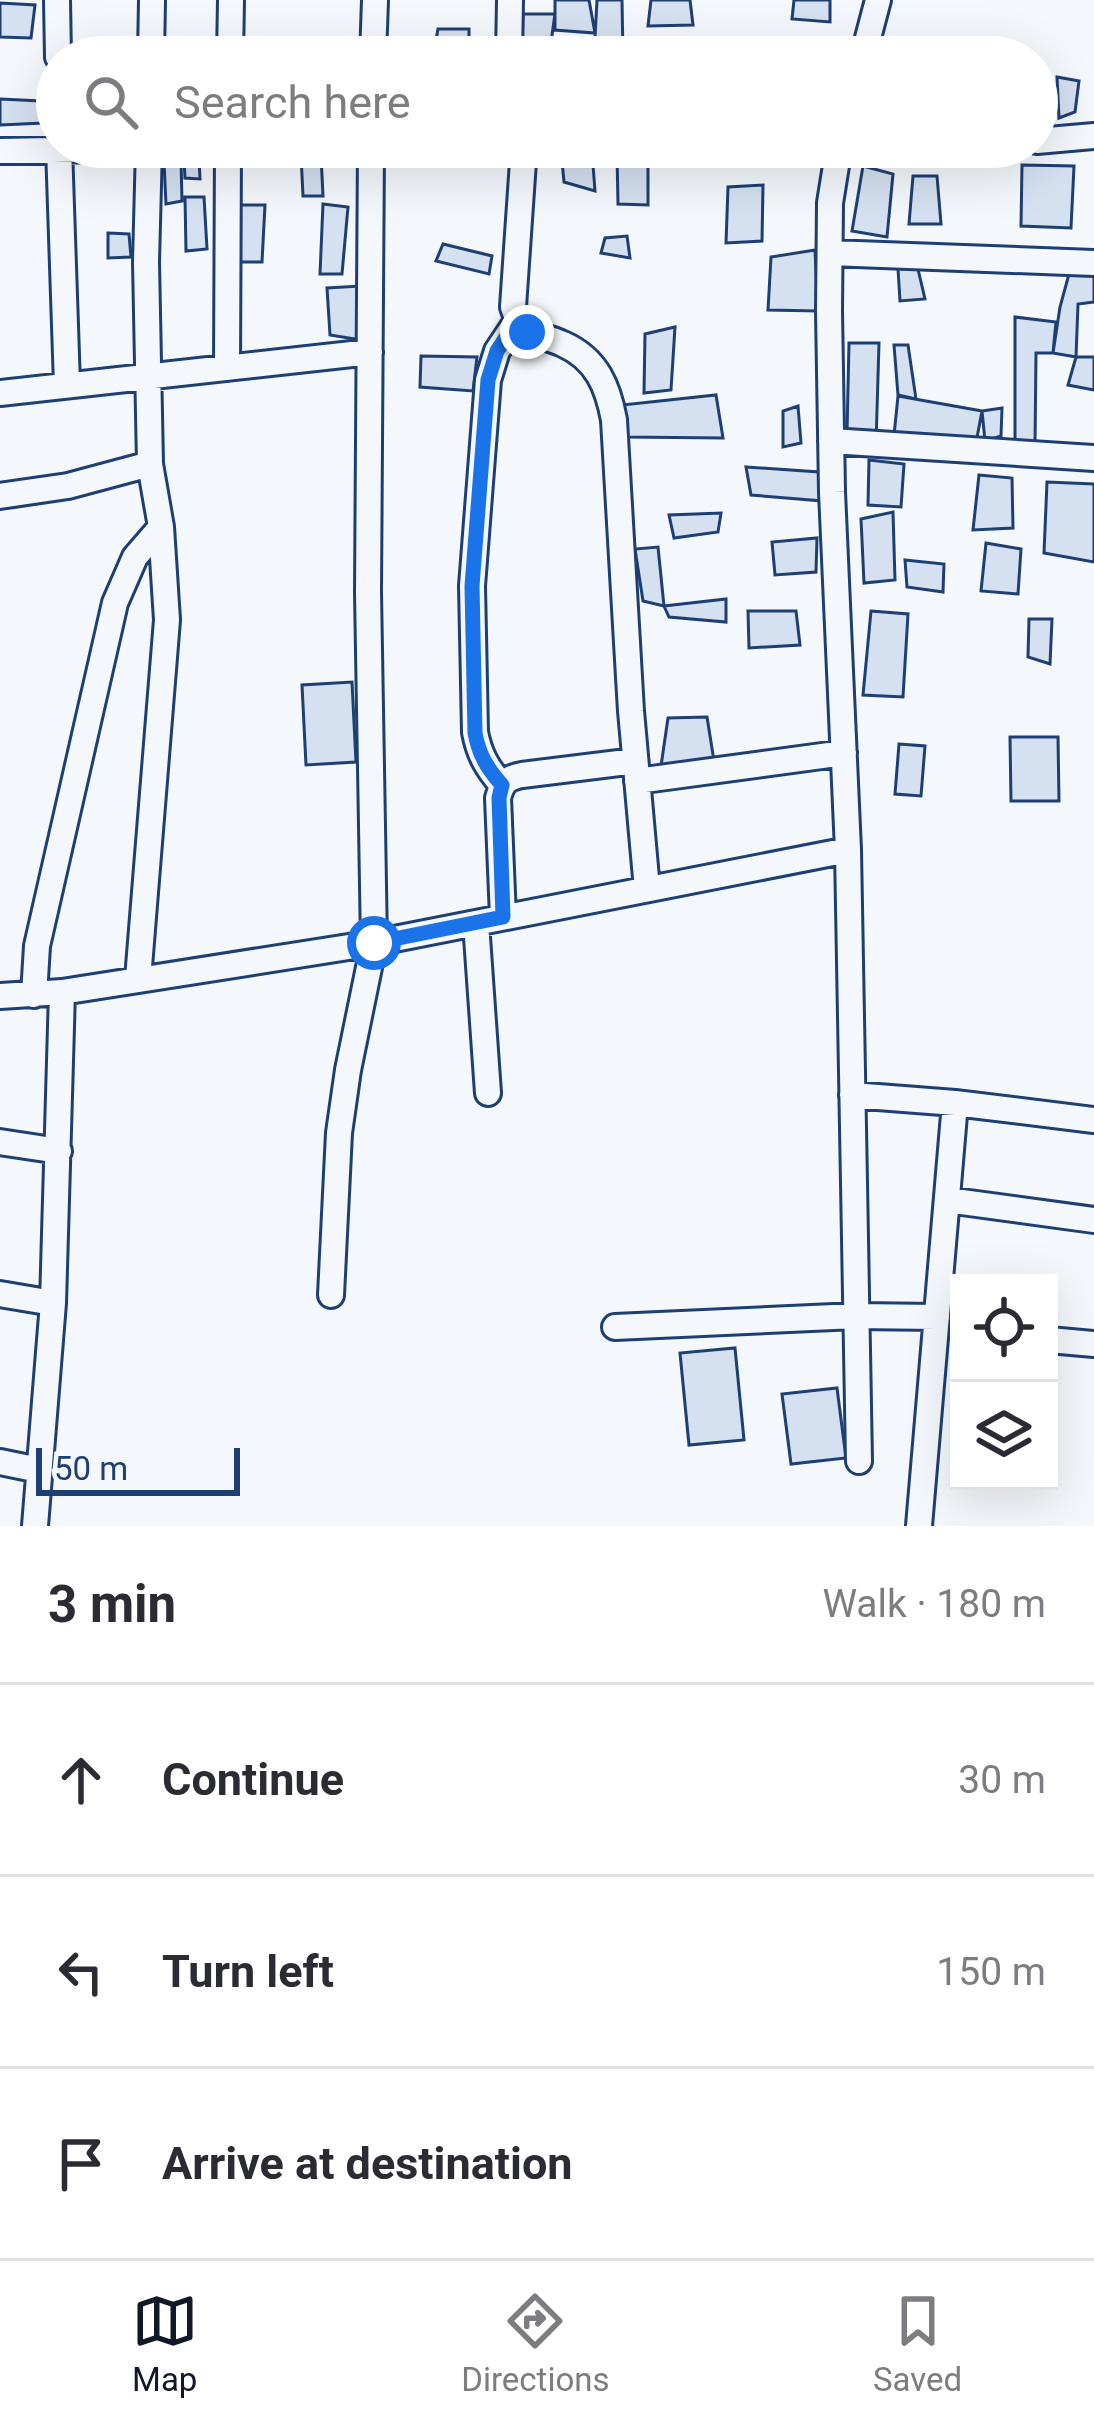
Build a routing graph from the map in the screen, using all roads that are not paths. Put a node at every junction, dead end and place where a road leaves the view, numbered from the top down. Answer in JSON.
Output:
{"nodes":[{"id":1,"x":57,"y":0,"type":"edge"},
{"id":2,"x":152,"y":0,"type":"edge"},
{"id":3,"x":232,"y":0,"type":"edge"},
{"id":4,"x":375,"y":0,"type":"edge"},
{"id":5,"x":510,"y":0,"type":"edge"},
{"id":6,"x":878,"y":0,"type":"edge"},
{"id":7,"x":58,"y":36,"type":"edge"},
{"id":8,"x":151,"y":36,"type":"edge"},
{"id":9,"x":231,"y":36,"type":"edge"},
{"id":10,"x":374,"y":36,"type":"edge"},
{"id":11,"x":509,"y":36,"type":"edge"},
{"id":12,"x":869,"y":36,"type":"edge"},
{"id":13,"x":1094,"y":136,"type":"edge"},
{"id":14,"x":1058,"y":139,"type":"edge"},
{"id":15,"x":36,"y":149,"type":"edge"},
{"id":16,"x":0,"y":151,"type":"edge"},
{"id":17,"x":60,"y":168,"type":"edge"},
{"id":18,"x":148,"y":168,"type":"edge"},
{"id":19,"x":228,"y":168,"type":"edge"},
{"id":20,"x":370,"y":168,"type":"edge"},
{"id":21,"x":522,"y":168,"type":"edge"},
{"id":22,"x":836,"y":168,"type":"edge"},
{"id":23,"x":830,"y":253,"type":"junction"},
{"id":24,"x":1094,"y":263,"type":"edge"},
{"id":25,"x":517,"y":321,"type":"junction"},
{"id":26,"x":370,"y":352,"type":"junction"},
{"id":27,"x":227,"y":368,"type":"junction"},
{"id":28,"x":148,"y":376,"type":"junction"},
{"id":29,"x":67,"y":386,"type":"junction"},
{"id":30,"x":0,"y":392,"type":"edge"},
{"id":31,"x":831,"y":442,"type":"junction"},
{"id":32,"x":1094,"y":458,"type":"edge"},
{"id":33,"x":150,"y":464,"type":"junction"},
{"id":34,"x":0,"y":496,"type":"edge"},
{"id":35,"x":161,"y":527,"type":"junction"},
{"id":36,"x":844,"y":753,"type":"junction"},
{"id":37,"x":636,"y":771,"type":"junction"},
{"id":38,"x":502,"y":785,"type":"junction"},
{"id":39,"x":848,"y":850,"type":"junction"},
{"id":40,"x":647,"y":889,"type":"junction"},
{"id":41,"x":503,"y":917,"type":"junction"},
{"id":42,"x":476,"y":923,"type":"junction"},
{"id":43,"x":374,"y":943,"type":"junction"},
{"id":44,"x":138,"y":979,"type":"junction"},
{"id":45,"x":62,"y":992,"type":"junction"},
{"id":46,"x":34,"y":995,"type":"junction"},
{"id":47,"x":0,"y":996,"type":"edge"},
{"id":48,"x":488,"y":1093,"type":"dead end"},
{"id":49,"x":852,"y":1095,"type":"junction"},
{"id":50,"x":955,"y":1102,"type":"junction"},
{"id":51,"x":1094,"y":1120,"type":"edge"},
{"id":52,"x":0,"y":1142,"type":"edge"},
{"id":53,"x":58,"y":1151,"type":"junction"},
{"id":54,"x":946,"y":1200,"type":"junction"},
{"id":55,"x":1094,"y":1220,"type":"edge"},
{"id":56,"x":0,"y":1294,"type":"edge"},
{"id":57,"x":331,"y":1295,"type":"dead end"},
{"id":58,"x":53,"y":1303,"type":"junction"},
{"id":59,"x":856,"y":1316,"type":"junction"},
{"id":60,"x":615,"y":1327,"type":"dead end"},
{"id":61,"x":944,"y":1328,"type":"edge"},
{"id":62,"x":1058,"y":1341,"type":"edge"},
{"id":63,"x":1094,"y":1344,"type":"edge"},
{"id":64,"x":859,"y":1461,"type":"dead end"},
{"id":65,"x":0,"y":1462,"type":"edge"},
{"id":66,"x":39,"y":1470,"type":"junction"},
{"id":67,"x":35,"y":1526,"type":"edge"},
{"id":68,"x":921,"y":1526,"type":"edge"}],
"edges":[{"from":1,"to":7,"type":"street"},
{"from":2,"to":8,"type":"street"},
{"from":3,"to":9,"type":"street"},
{"from":4,"to":10,"type":"street"},
{"from":5,"to":11,"type":"street"},
{"from":6,"to":12,"type":"street"},
{"from":13,"to":14,"type":"street"},
{"from":15,"to":16,"type":"street"},
{"from":17,"to":29,"type":"street"},
{"from":18,"to":28,"type":"street"},
{"from":19,"to":27,"type":"street"},
{"from":20,"to":26,"type":"street"},
{"from":21,"to":25,"type":"street"},
{"from":22,"to":23,"type":"street"},
{"from":23,"to":24,"type":"street"},
{"from":23,"to":31,"type":"street"},
{"from":25,"to":37,"type":"street"},
{"from":25,"to":38,"type":"street"},
{"from":26,"to":27,"type":"street"},
{"from":26,"to":43,"type":"street"},
{"from":27,"to":28,"type":"street"},
{"from":28,"to":29,"type":"street"},
{"from":28,"to":33,"type":"street"},
{"from":29,"to":30,"type":"street"},
{"from":31,"to":32,"type":"street"},
{"from":31,"to":36,"type":"street"},
{"from":33,"to":34,"type":"street"},
{"from":33,"to":35,"type":"street"},
{"from":35,"to":44,"type":"street"},
{"from":35,"to":46,"type":"street"},
{"from":36,"to":37,"type":"street"},
{"from":36,"to":39,"type":"street"},
{"from":37,"to":38,"type":"street"},
{"from":37,"to":40,"type":"street"},
{"from":38,"to":41,"type":"street"},
{"from":39,"to":40,"type":"street"},
{"from":39,"to":49,"type":"street"},
{"from":40,"to":41,"type":"street"},
{"from":41,"to":42,"type":"street"},
{"from":42,"to":43,"type":"street"},
{"from":42,"to":48,"type":"street"},
{"from":43,"to":44,"type":"street"},
{"from":43,"to":57,"type":"street"},
{"from":44,"to":45,"type":"street"},
{"from":45,"to":46,"type":"street"},
{"from":45,"to":53,"type":"street"},
{"from":46,"to":47,"type":"street"},
{"from":49,"to":50,"type":"street"},
{"from":49,"to":59,"type":"street"},
{"from":50,"to":51,"type":"street"},
{"from":50,"to":54,"type":"street"},
{"from":52,"to":53,"type":"street"},
{"from":53,"to":58,"type":"street"},
{"from":54,"to":55,"type":"street"},
{"from":54,"to":61,"type":"street"},
{"from":56,"to":58,"type":"street"},
{"from":58,"to":66,"type":"street"},
{"from":59,"to":60,"type":"street"},
{"from":59,"to":61,"type":"street"},
{"from":59,"to":64,"type":"street"},
{"from":61,"to":68,"type":"street"},
{"from":62,"to":63,"type":"street"},
{"from":65,"to":66,"type":"street"},
{"from":66,"to":67,"type":"street"}]}
